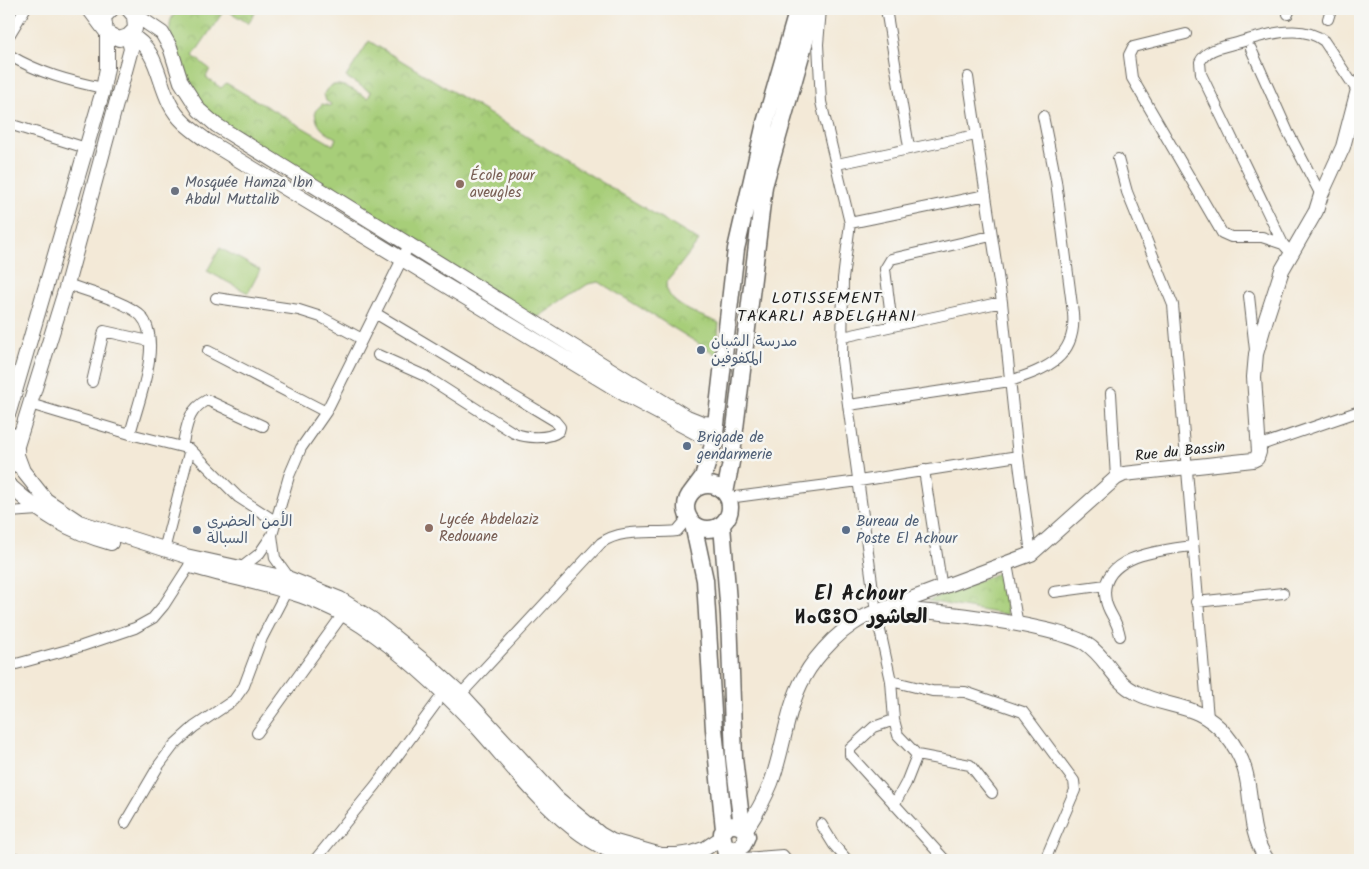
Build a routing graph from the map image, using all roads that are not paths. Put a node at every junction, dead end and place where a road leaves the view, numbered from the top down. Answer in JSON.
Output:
{"nodes":[{"id":1,"x":26,"y":9,"type":"edge"},
{"id":2,"x":89,"y":9,"type":"edge"},
{"id":3,"x":112,"y":9,"type":"edge"},
{"id":4,"x":798,"y":9,"type":"edge"},
{"id":5,"x":814,"y":9,"type":"edge"},
{"id":6,"x":821,"y":9,"type":"edge"},
{"id":7,"x":886,"y":9,"type":"edge"},
{"id":8,"x":129,"y":10,"type":"edge"},
{"id":9,"x":106,"y":33,"type":"junction"},
{"id":10,"x":10,"y":34,"type":"dead end"},
{"id":11,"x":1186,"y":34,"type":"dead end"},
{"id":12,"x":129,"y":36,"type":"junction"},
{"id":13,"x":1251,"y":50,"type":"dead end"},
{"id":14,"x":9,"y":55,"type":"edge"},
{"id":15,"x":968,"y":77,"type":"dead end"},
{"id":16,"x":1359,"y":87,"type":"edge"},
{"id":17,"x":103,"y":88,"type":"junction"},
{"id":18,"x":1043,"y":116,"type":"dead end"},
{"id":19,"x":9,"y":124,"type":"edge"},
{"id":20,"x":976,"y":135,"type":"junction"},
{"id":21,"x":909,"y":147,"type":"junction"},
{"id":22,"x":86,"y":148,"type":"junction"},
{"id":23,"x":1118,"y":159,"type":"dead end"},
{"id":24,"x":837,"y":164,"type":"junction"},
{"id":25,"x":1321,"y":194,"type":"junction"},
{"id":26,"x":986,"y":195,"type":"junction"},
{"id":27,"x":850,"y":224,"type":"junction"},
{"id":28,"x":991,"y":236,"type":"junction"},
{"id":29,"x":410,"y":243,"type":"junction"},
{"id":30,"x":1287,"y":249,"type":"junction"},
{"id":31,"x":401,"y":259,"type":"junction"},
{"id":32,"x":67,"y":284,"type":"junction"},
{"id":33,"x":1248,"y":296,"type":"dead end"},
{"id":34,"x":216,"y":298,"type":"dead end"},
{"id":35,"x":1002,"y":302,"type":"junction"},
{"id":36,"x":374,"y":313,"type":"junction"},
{"id":37,"x":892,"y":325,"type":"junction"},
{"id":38,"x":843,"y":337,"type":"junction"},
{"id":39,"x":362,"y":339,"type":"junction"},
{"id":40,"x":149,"y":341,"type":"junction"},
{"id":41,"x":208,"y":350,"type":"dead end"},
{"id":42,"x":378,"y":354,"type":"dead end"},
{"id":43,"x":1256,"y":354,"type":"junction"},
{"id":44,"x":1010,"y":381,"type":"junction"},
{"id":45,"x":92,"y":382,"type":"dead end"},
{"id":46,"x":1111,"y":393,"type":"dead end"},
{"id":47,"x":30,"y":404,"type":"junction"},
{"id":48,"x":849,"y":405,"type":"junction"},
{"id":49,"x":1360,"y":411,"type":"edge"},
{"id":50,"x":9,"y":412,"type":"edge"},
{"id":51,"x":326,"y":412,"type":"junction"},
{"id":52,"x":717,"y":424,"type":"junction"},
{"id":53,"x":263,"y":426,"type":"dead end"},
{"id":54,"x":9,"y":433,"type":"edge"},
{"id":55,"x":130,"y":434,"type":"junction"},
{"id":56,"x":714,"y":442,"type":"junction"},
{"id":57,"x":1258,"y":446,"type":"junction"},
{"id":58,"x":186,"y":448,"type":"junction"},
{"id":59,"x":17,"y":451,"type":"junction"},
{"id":60,"x":1018,"y":456,"type":"junction"},
{"id":61,"x":1186,"y":466,"type":"junction"},
{"id":62,"x":9,"y":468,"type":"edge"},
{"id":63,"x":924,"y":470,"type":"junction"},
{"id":64,"x":1116,"y":478,"type":"junction"},
{"id":65,"x":859,"y":481,"type":"junction"},
{"id":66,"x":9,"y":484,"type":"edge"},
{"id":67,"x":691,"y":493,"type":"junction"},
{"id":68,"x":726,"y":496,"type":"junction"},
{"id":69,"x":38,"y":510,"type":"junction"},
{"id":70,"x":9,"y":512,"type":"edge"},
{"id":71,"x":275,"y":521,"type":"junction"},
{"id":72,"x":691,"y":521,"type":"junction"},
{"id":73,"x":722,"y":524,"type":"junction"},
{"id":74,"x":272,"y":535,"type":"junction"},
{"id":75,"x":1192,"y":546,"type":"junction"},
{"id":76,"x":164,"y":550,"type":"junction"},
{"id":77,"x":1031,"y":554,"type":"junction"},
{"id":78,"x":1007,"y":564,"type":"junction"},
{"id":79,"x":189,"y":566,"type":"junction"},
{"id":80,"x":241,"y":568,"type":"junction"},
{"id":81,"x":288,"y":584,"type":"junction"},
{"id":82,"x":1106,"y":585,"type":"junction"},
{"id":83,"x":942,"y":589,"type":"junction"},
{"id":84,"x":1054,"y":592,"type":"dead end"},
{"id":85,"x":1283,"y":593,"type":"dead end"},
{"id":86,"x":1196,"y":602,"type":"junction"},
{"id":87,"x":876,"y":612,"type":"junction"},
{"id":88,"x":343,"y":614,"type":"junction"},
{"id":89,"x":1018,"y":625,"type":"junction"},
{"id":90,"x":1120,"y":636,"type":"dead end"},
{"id":91,"x":9,"y":666,"type":"edge"},
{"id":92,"x":891,"y":681,"type":"junction"},
{"id":93,"x":443,"y":694,"type":"junction"},
{"id":94,"x":461,"y":694,"type":"junction"},
{"id":95,"x":1208,"y":718,"type":"junction"},
{"id":96,"x":894,"y":720,"type":"junction"},
{"id":97,"x":257,"y":733,"type":"dead end"},
{"id":98,"x":916,"y":755,"type":"junction"},
{"id":99,"x":992,"y":793,"type":"dead end"},
{"id":100,"x":894,"y":805,"type":"junction"},
{"id":101,"x":125,"y":822,"type":"dead end"},
{"id":102,"x":821,"y":824,"type":"dead end"},
{"id":103,"x":724,"y":843,"type":"edge"},
{"id":104,"x":744,"y":845,"type":"edge"},
{"id":105,"x":9,"y":858,"type":"edge"},
{"id":106,"x":30,"y":860,"type":"edge"},
{"id":107,"x":315,"y":860,"type":"edge"},
{"id":108,"x":637,"y":860,"type":"edge"},
{"id":109,"x":787,"y":860,"type":"edge"},
{"id":110,"x":847,"y":860,"type":"edge"},
{"id":111,"x":945,"y":860,"type":"edge"},
{"id":112,"x":1045,"y":860,"type":"edge"},
{"id":113,"x":1267,"y":860,"type":"edge"}],
"edges":[{"from":1,"to":10,"type":"street"},
{"from":2,"to":9,"type":"street"},
{"from":3,"to":9,"type":"street"},
{"from":4,"to":52,"type":"main road"},
{"from":5,"to":68,"type":"main road"},
{"from":6,"to":24,"type":"street"},
{"from":7,"to":21,"type":"street"},
{"from":8,"to":12,"type":"street"},
{"from":8,"to":29,"type":"street"},
{"from":9,"to":12,"type":"street"},
{"from":9,"to":17,"type":"street"},
{"from":11,"to":30,"type":"street"},
{"from":12,"to":31,"type":"street"},
{"from":12,"to":32,"type":"street"},
{"from":13,"to":25,"type":"street"},
{"from":14,"to":17,"type":"street"},
{"from":15,"to":20,"type":"street"},
{"from":16,"to":25,"type":"street"},
{"from":16,"to":30,"type":"street"},
{"from":17,"to":22,"type":"street"},
{"from":18,"to":44,"type":"street"},
{"from":19,"to":22,"type":"street"},
{"from":20,"to":21,"type":"street"},
{"from":20,"to":26,"type":"street"},
{"from":21,"to":24,"type":"street"},
{"from":22,"to":50,"type":"street"},
{"from":23,"to":61,"type":"street"},
{"from":24,"to":27,"type":"street"},
{"from":25,"to":30,"type":"street"},
{"from":26,"to":27,"type":"street"},
{"from":26,"to":28,"type":"street"},
{"from":27,"to":38,"type":"street"},
{"from":28,"to":35,"type":"street"},
{"from":28,"to":37,"type":"street"},
{"from":29,"to":31,"type":"street"},
{"from":29,"to":52,"type":"street"},
{"from":30,"to":43,"type":"street"},
{"from":31,"to":36,"type":"street"},
{"from":31,"to":56,"type":"street"},
{"from":32,"to":40,"type":"street"},
{"from":32,"to":47,"type":"street"},
{"from":33,"to":43,"type":"street"},
{"from":34,"to":39,"type":"street"},
{"from":35,"to":37,"type":"street"},
{"from":35,"to":44,"type":"street"},
{"from":36,"to":39,"type":"street"},
{"from":36,"to":42,"type":"street"},
{"from":37,"to":38,"type":"street"},
{"from":38,"to":48,"type":"street"},
{"from":39,"to":51,"type":"street"},
{"from":40,"to":45,"type":"street"},
{"from":40,"to":55,"type":"street"},
{"from":41,"to":51,"type":"street"},
{"from":43,"to":57,"type":"street"},
{"from":44,"to":48,"type":"street"},
{"from":44,"to":60,"type":"street"},
{"from":46,"to":64,"type":"street"},
{"from":47,"to":55,"type":"street"},
{"from":47,"to":59,"type":"street"},
{"from":48,"to":65,"type":"street"},
{"from":49,"to":57,"type":"street"},
{"from":51,"to":71,"type":"street"},
{"from":52,"to":56,"type":"main road"},
{"from":53,"to":58,"type":"street"},
{"from":54,"to":59,"type":"street"},
{"from":55,"to":58,"type":"street"},
{"from":56,"to":67,"type":"main road"},
{"from":57,"to":61,"type":"street","name":"Rue du Bassin"},
{"from":58,"to":71,"type":"street"},
{"from":58,"to":76,"type":"street"},
{"from":59,"to":62,"type":"street"},
{"from":59,"to":76,"type":"street"},
{"from":60,"to":63,"type":"street"},
{"from":60,"to":77,"type":"street"},
{"from":61,"to":64,"type":"street","name":"Rue du Bassin"},
{"from":61,"to":75,"type":"street"},
{"from":63,"to":65,"type":"street"},
{"from":63,"to":83,"type":"street"},
{"from":64,"to":77,"type":"street","name":"Rue du Bassin"},
{"from":65,"to":68,"type":"street"},
{"from":65,"to":87,"type":"street"},
{"from":66,"to":69,"type":"street"},
{"from":67,"to":68,"type":"main road"},
{"from":67,"to":72,"type":"main road"},
{"from":68,"to":73,"type":"main road"},
{"from":69,"to":70,"type":"street"},
{"from":69,"to":79,"type":"street"},
{"from":71,"to":74,"type":"street"},
{"from":72,"to":73,"type":"main road"},
{"from":72,"to":94,"type":"street"},
{"from":72,"to":103,"type":"main road"},
{"from":73,"to":104,"type":"main road"},
{"from":74,"to":80,"type":"street"},
{"from":74,"to":81,"type":"street"},
{"from":75,"to":82,"type":"street"},
{"from":75,"to":86,"type":"street"},
{"from":76,"to":80,"type":"street"},
{"from":77,"to":78,"type":"street","name":"Rue du Bassin"},
{"from":78,"to":83,"type":"street","name":"Rue du Bassin"},
{"from":78,"to":89,"type":"street"},
{"from":79,"to":81,"type":"street"},
{"from":79,"to":91,"type":"street"},
{"from":80,"to":81,"type":"street"},
{"from":81,"to":88,"type":"street"},
{"from":81,"to":94,"type":"street"},
{"from":81,"to":101,"type":"street"},
{"from":82,"to":84,"type":"street"},
{"from":82,"to":90,"type":"street"},
{"from":83,"to":87,"type":"street","name":"Rue du Bassin"},
{"from":85,"to":86,"type":"street"},
{"from":86,"to":95,"type":"street"},
{"from":87,"to":89,"type":"street"},
{"from":87,"to":92,"type":"street"},
{"from":87,"to":104,"type":"street","name":"Rue du Bassin"},
{"from":88,"to":93,"type":"street"},
{"from":88,"to":97,"type":"street"},
{"from":89,"to":95,"type":"street"},
{"from":92,"to":96,"type":"street"},
{"from":92,"to":112,"type":"street"},
{"from":93,"to":107,"type":"street"},
{"from":93,"to":108,"type":"street"},
{"from":94,"to":103,"type":"street"},
{"from":95,"to":113,"type":"street"},
{"from":96,"to":98,"type":"street"},
{"from":96,"to":100,"type":"street"},
{"from":98,"to":99,"type":"street"},
{"from":98,"to":100,"type":"street"},
{"from":100,"to":111,"type":"street"},
{"from":102,"to":110,"type":"street"},
{"from":103,"to":104,"type":"main road"},
{"from":103,"to":104,"type":"main road"},
{"from":104,"to":109,"type":"street"},
{"from":105,"to":106,"type":"street"}]}
